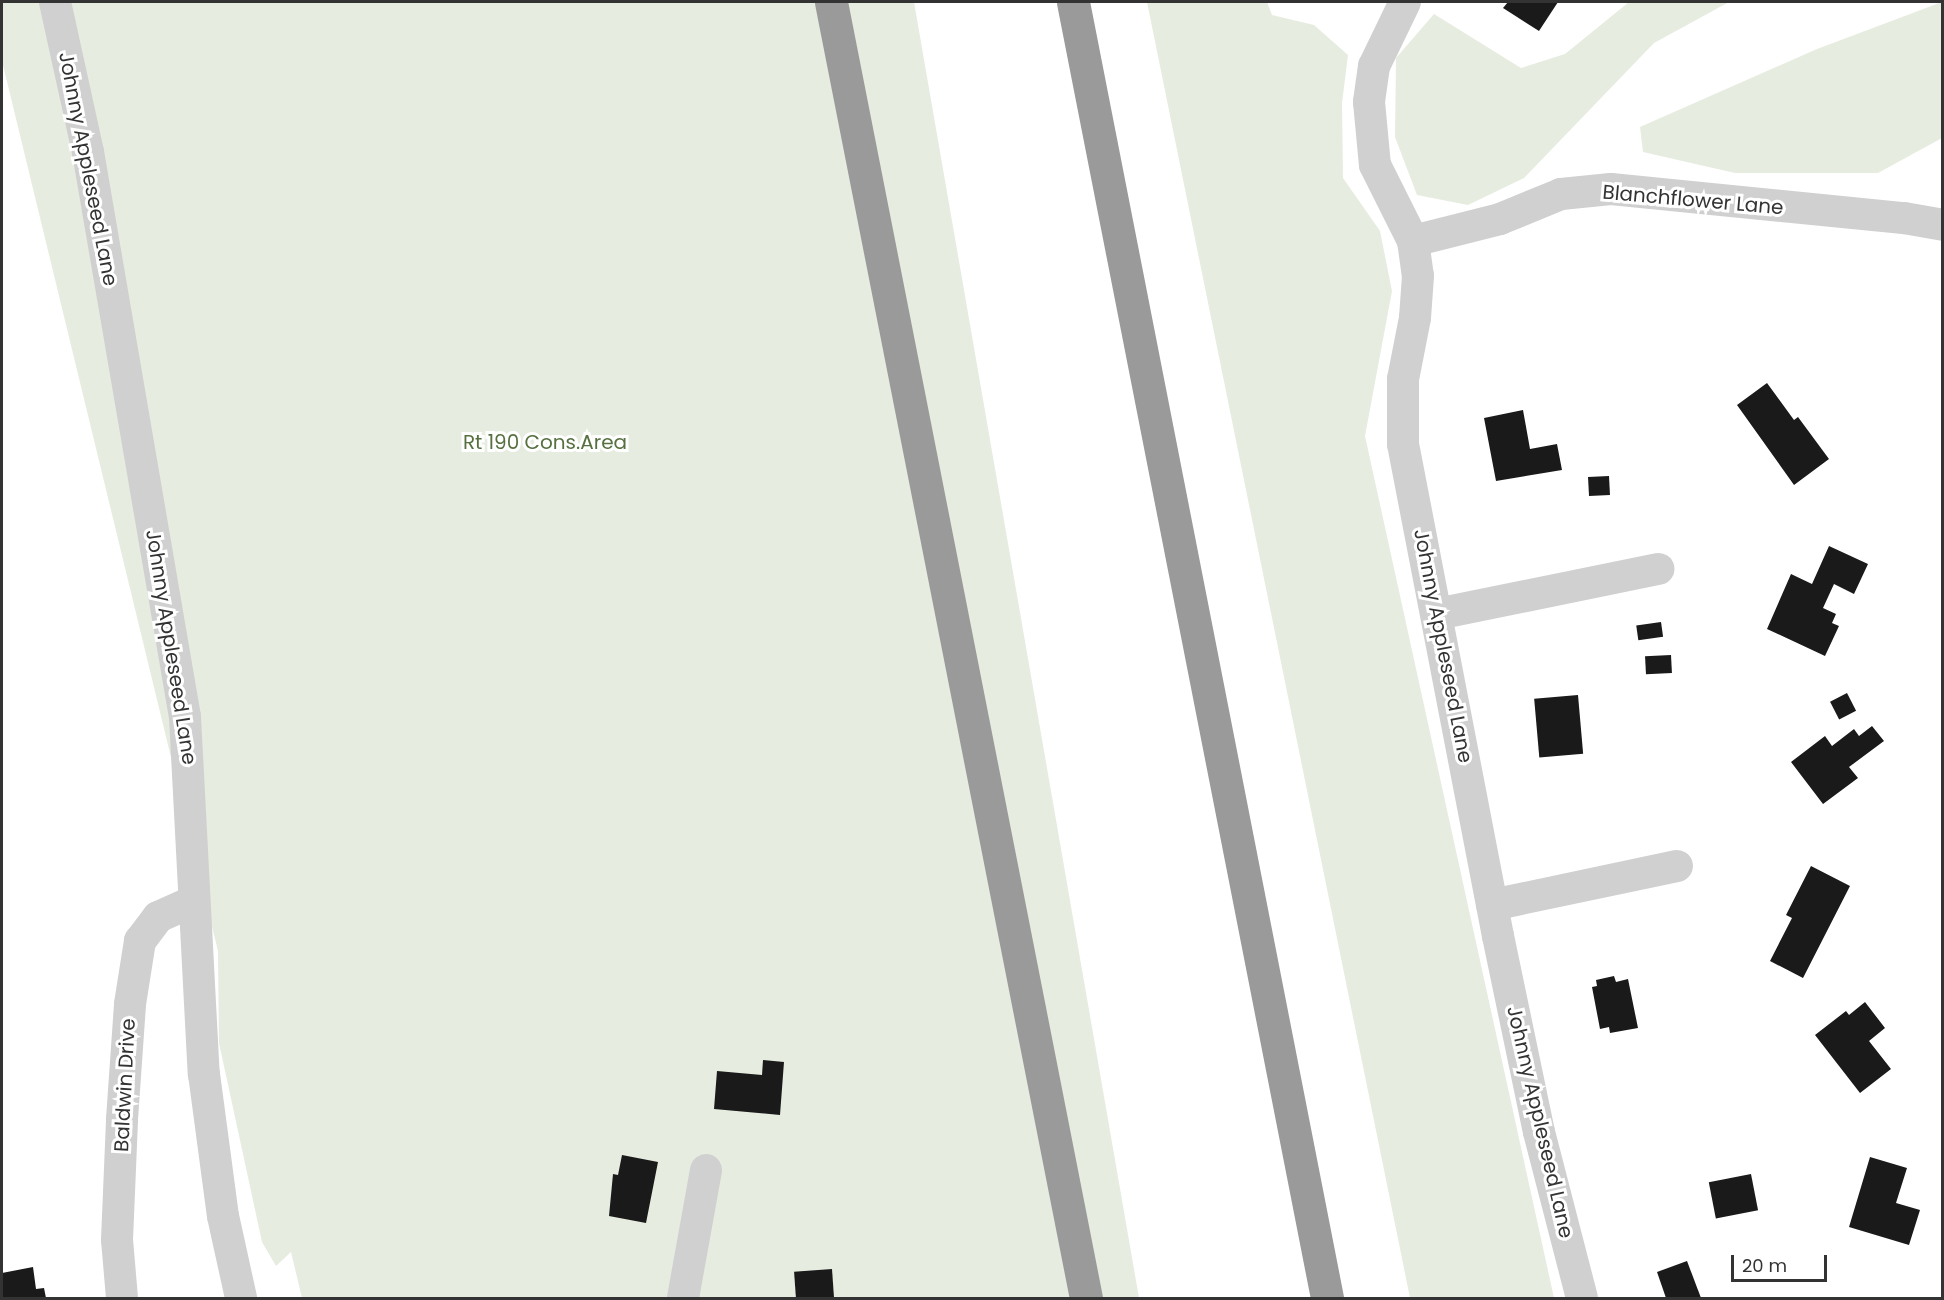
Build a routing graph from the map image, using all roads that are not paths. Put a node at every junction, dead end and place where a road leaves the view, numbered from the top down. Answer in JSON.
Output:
{"nodes":[{"id":1,"x":55,"y":2,"type":"edge"},
{"id":2,"x":831,"y":2,"type":"edge"},
{"id":3,"x":1073,"y":2,"type":"edge"},
{"id":4,"x":1405,"y":2,"type":"edge"},
{"id":5,"x":1942,"y":225,"type":"edge"},
{"id":6,"x":1413,"y":241,"type":"junction"},
{"id":7,"x":1658,"y":569,"type":"dead end"},
{"id":8,"x":1437,"y":614,"type":"junction"},
{"id":9,"x":1677,"y":866,"type":"dead end"},
{"id":10,"x":194,"y":901,"type":"junction"},
{"id":11,"x":1492,"y":905,"type":"junction"},
{"id":12,"x":706,"y":1170,"type":"dead end"},
{"id":13,"x":122,"y":1299,"type":"edge"},
{"id":14,"x":240,"y":1299,"type":"edge"},
{"id":15,"x":683,"y":1299,"type":"edge"},
{"id":16,"x":1086,"y":1299,"type":"edge"},
{"id":17,"x":1327,"y":1299,"type":"edge"},
{"id":18,"x":1582,"y":1299,"type":"edge"}],
"edges":[{"from":1,"to":10,"type":"street","name":"Johnny Appleseed Lane"},
{"from":2,"to":16,"type":"highway"},
{"from":3,"to":17,"type":"highway"},
{"from":4,"to":6,"type":"street","name":"Johnny Appleseed Lane"},
{"from":5,"to":6,"type":"street","name":"Blanchflower Lane"},
{"from":6,"to":8,"type":"street","name":"Johnny Appleseed Lane"},
{"from":7,"to":8,"type":"street"},
{"from":8,"to":11,"type":"street","name":"Johnny Appleseed Lane"},
{"from":9,"to":11,"type":"street"},
{"from":10,"to":13,"type":"street","name":"Baldwin Drive"},
{"from":10,"to":14,"type":"street","name":"Johnny Appleseed Lane"},
{"from":11,"to":18,"type":"street","name":"Johnny Appleseed Lane"},
{"from":12,"to":15,"type":"street"}]}
